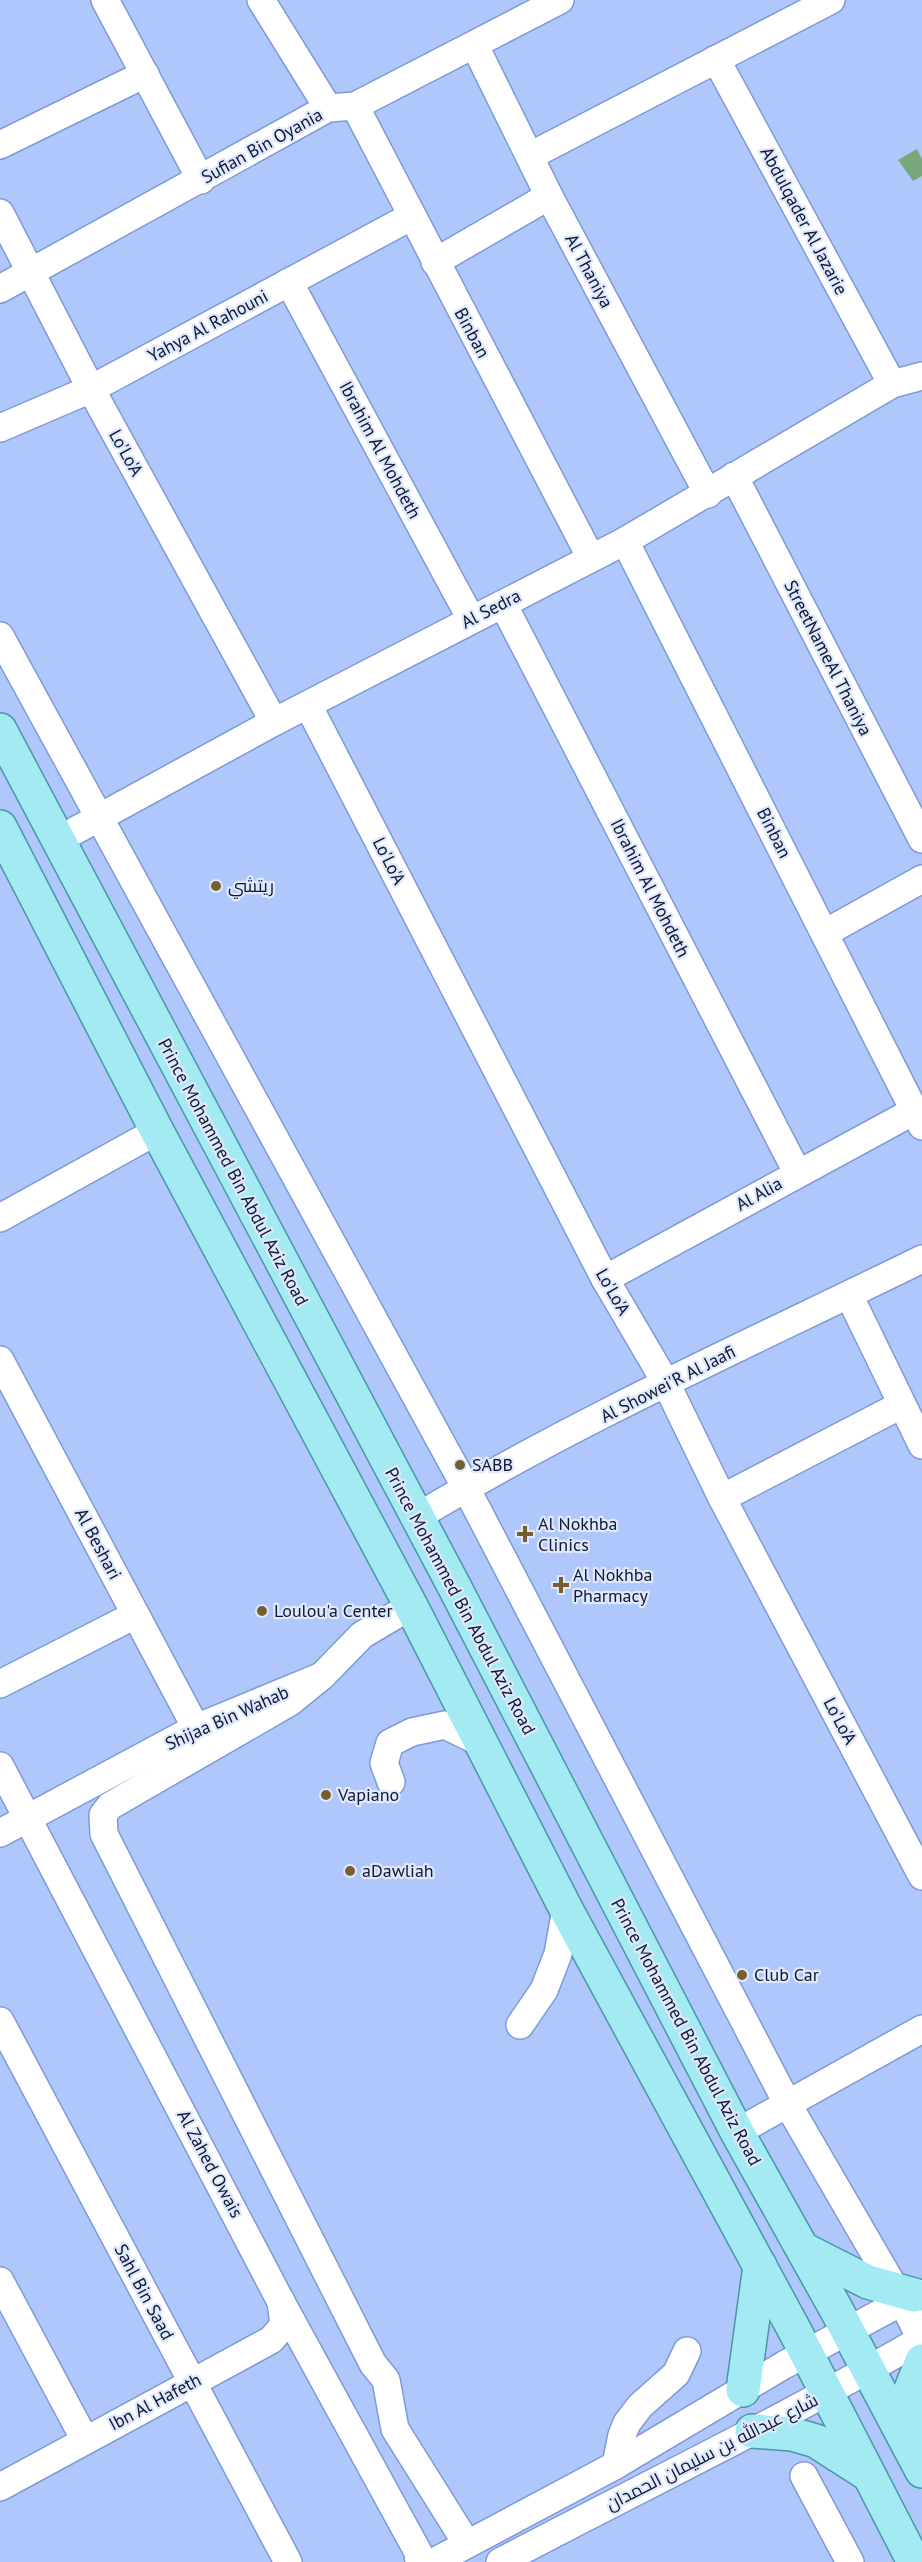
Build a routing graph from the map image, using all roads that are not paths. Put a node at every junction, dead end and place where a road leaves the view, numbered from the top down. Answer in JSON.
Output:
{"nodes":[{"id":1,"x":105,"y":0,"type":"edge"},
{"id":2,"x":261,"y":0,"type":"edge"},
{"id":3,"x":560,"y":0,"type":"edge"},
{"id":4,"x":831,"y":0,"type":"edge"},
{"id":5,"x":476,"y":46,"type":"junction"},
{"id":6,"x":716,"y":59,"type":"junction"},
{"id":7,"x":145,"y":74,"type":"junction"},
{"id":8,"x":355,"y":106,"type":"junction"},
{"id":9,"x":328,"y":108,"type":"junction"},
{"id":10,"x":0,"y":145,"type":"edge"},
{"id":11,"x":530,"y":156,"type":"junction"},
{"id":12,"x":201,"y":180,"type":"junction"},
{"id":13,"x":549,"y":196,"type":"junction"},
{"id":14,"x":0,"y":213,"type":"edge"},
{"id":15,"x":412,"y":216,"type":"junction"},
{"id":16,"x":435,"y":262,"type":"junction"},
{"id":17,"x":30,"y":273,"type":"junction"},
{"id":18,"x":289,"y":282,"type":"junction"},
{"id":19,"x":0,"y":289,"type":"edge"},
{"id":20,"x":922,"y":376,"type":"edge"},
{"id":21,"x":892,"y":384,"type":"junction"},
{"id":22,"x":91,"y":389,"type":"junction"},
{"id":23,"x":0,"y":428,"type":"edge"},
{"id":24,"x":734,"y":476,"type":"junction"},
{"id":25,"x":708,"y":494,"type":"junction"},
{"id":26,"x":625,"y":541,"type":"junction"},
{"id":27,"x":591,"y":558,"type":"junction"},
{"id":28,"x":503,"y":604,"type":"junction"},
{"id":29,"x":471,"y":619,"type":"junction"},
{"id":30,"x":0,"y":636,"type":"edge"},
{"id":31,"x":309,"y":705,"type":"junction"},
{"id":32,"x":274,"y":722,"type":"junction"},
{"id":33,"x":0,"y":730,"type":"edge"},
{"id":34,"x":100,"y":819,"type":"junction"},
{"id":35,"x":0,"y":828,"type":"edge"},
{"id":36,"x":922,"y":839,"type":"edge"},
{"id":37,"x":58,"y":840,"type":"junction"},
{"id":38,"x":922,"y":879,"type":"edge"},
{"id":39,"x":825,"y":933,"type":"junction"},
{"id":40,"x":918,"y":1119,"type":"edge"},
{"id":41,"x":158,"y":1131,"type":"junction"},
{"id":42,"x":797,"y":1172,"type":"junction"},
{"id":43,"x":0,"y":1218,"type":"edge"},
{"id":44,"x":922,"y":1259,"type":"edge"},
{"id":45,"x":605,"y":1279,"type":"junction"},
{"id":46,"x":849,"y":1295,"type":"junction"},
{"id":47,"x":0,"y":1360,"type":"edge"},
{"id":48,"x":666,"y":1383,"type":"junction"},
{"id":49,"x":901,"y":1405,"type":"junction"},
{"id":50,"x":922,"y":1445,"type":"edge"},
{"id":51,"x":328,"y":1449,"type":"junction"},
{"id":52,"x":466,"y":1488,"type":"junction"},
{"id":53,"x":722,"y":1498,"type":"junction"},
{"id":54,"x":417,"y":1517,"type":"junction"},
{"id":55,"x":411,"y":1606,"type":"junction"},
{"id":56,"x":135,"y":1615,"type":"junction"},
{"id":57,"x":322,"y":1676,"type":"junction"},
{"id":58,"x":0,"y":1684,"type":"edge"},
{"id":59,"x":196,"y":1728,"type":"junction"},
{"id":60,"x":480,"y":1742,"type":"junction"},
{"id":61,"x":0,"y":1766,"type":"edge"},
{"id":62,"x":391,"y":1782,"type":"dead end"},
{"id":63,"x":29,"y":1819,"type":"junction"},
{"id":64,"x":0,"y":1833,"type":"edge"},
{"id":65,"x":922,"y":1876,"type":"edge"},
{"id":66,"x":566,"y":1909,"type":"junction"},
{"id":67,"x":0,"y":2021,"type":"edge"},
{"id":68,"x":520,"y":2025,"type":"dead end"},
{"id":69,"x":922,"y":2029,"type":"edge"},
{"id":70,"x":787,"y":2103,"type":"junction"},
{"id":71,"x":736,"y":2132,"type":"junction"},
{"id":72,"x":803,"y":2248,"type":"junction"},
{"id":73,"x":760,"y":2266,"type":"junction"},
{"id":74,"x":0,"y":2281,"type":"edge"},
{"id":75,"x":908,"y":2294,"type":"edge"},
{"id":76,"x":280,"y":2300,"type":"junction"},
{"id":77,"x":848,"y":2332,"type":"junction"},
{"id":78,"x":922,"y":2340,"type":"edge"},
{"id":79,"x":687,"y":2351,"type":"dead end"},
{"id":80,"x":796,"y":2359,"type":"junction"},
{"id":81,"x":922,"y":2361,"type":"edge"},
{"id":82,"x":869,"y":2371,"type":"junction"},
{"id":83,"x":192,"y":2382,"type":"junction"},
{"id":84,"x":743,"y":2390,"type":"junction"},
{"id":85,"x":826,"y":2394,"type":"junction"},
{"id":86,"x":752,"y":2431,"type":"junction"},
{"id":87,"x":85,"y":2440,"type":"junction"},
{"id":88,"x":916,"y":2459,"type":"edge"},
{"id":89,"x":616,"y":2465,"type":"junction"},
{"id":90,"x":868,"y":2474,"type":"junction"},
{"id":91,"x":804,"y":2476,"type":"dead end"},
{"id":92,"x":0,"y":2487,"type":"edge"},
{"id":93,"x":467,"y":2544,"type":"junction"},
{"id":94,"x":288,"y":2562,"type":"edge"},
{"id":95,"x":419,"y":2562,"type":"edge"},
{"id":96,"x":434,"y":2562,"type":"edge"},
{"id":97,"x":500,"y":2562,"type":"edge"},
{"id":98,"x":850,"y":2562,"type":"edge"},
{"id":99,"x":914,"y":2562,"type":"edge"}],
"edges":[{"from":1,"to":7,"type":"street"},
{"from":2,"to":9,"type":"street"},
{"from":3,"to":5,"type":"street","name":"Sufian Bin Oyania"},
{"from":4,"to":6,"type":"street"},
{"from":5,"to":8,"type":"street","name":"Sufian Bin Oyania"},
{"from":5,"to":11,"type":"street","name":"Al Thaniya"},
{"from":6,"to":11,"type":"street"},
{"from":6,"to":21,"type":"street","name":"Abdulqader Al Jazarie"},
{"from":7,"to":10,"type":"street"},
{"from":7,"to":12,"type":"street"},
{"from":8,"to":9,"type":"street","name":"Sufian Bin Oyania"},
{"from":8,"to":15,"type":"street","name":"Binban"},
{"from":9,"to":12,"type":"street","name":"Sufian Bin Oyania"},
{"from":11,"to":13,"type":"street","name":"Al Thaniya"},
{"from":12,"to":17,"type":"street","name":"Sufian Bin Oyania"},
{"from":13,"to":16,"type":"street"},
{"from":13,"to":25,"type":"street","name":"Al Thaniya"},
{"from":14,"to":17,"type":"street","name":"Lo'Lo'A"},
{"from":15,"to":16,"type":"street","name":"Binban"},
{"from":15,"to":18,"type":"street","name":"Yahya Al Rahouni"},
{"from":16,"to":27,"type":"street","name":"Binban"},
{"from":17,"to":19,"type":"street","name":"Sufian Bin Oyania"},
{"from":17,"to":22,"type":"street","name":"Lo'Lo'A"},
{"from":18,"to":22,"type":"street","name":"Yahya Al Rahouni"},
{"from":18,"to":29,"type":"street","name":"Ibrahim Al Mohdeth"},
{"from":20,"to":21,"type":"street","name":"Al Sedra"},
{"from":21,"to":24,"type":"street","name":"Al Sedra"},
{"from":22,"to":23,"type":"street","name":"Yahya Al Rahouni"},
{"from":22,"to":32,"type":"street","name":"Lo'Lo'A"},
{"from":24,"to":25,"type":"street","name":"Al Sedra"},
{"from":24,"to":36,"type":"street","name":"StreetNameAl Thaniya"},
{"from":25,"to":26,"type":"street","name":"Al Sedra"},
{"from":26,"to":27,"type":"street","name":"Al Sedra"},
{"from":26,"to":39,"type":"street","name":"Binban"},
{"from":27,"to":28,"type":"street","name":"Al Sedra"},
{"from":28,"to":29,"type":"street","name":"Al Sedra"},
{"from":28,"to":42,"type":"street","name":"Ibrahim Al Mohdeth"},
{"from":29,"to":31,"type":"street","name":"Al Sedra"},
{"from":30,"to":34,"type":"street"},
{"from":31,"to":32,"type":"street","name":"Al Sedra"},
{"from":31,"to":45,"type":"street","name":"Lo'Lo'A"},
{"from":32,"to":34,"type":"street","name":"Al Sedra"},
{"from":33,"to":37,"type":"main road","name":"Prince Mohammed Bin Abdul Aziz Road"},
{"from":34,"to":37,"type":"street","name":"Al Sedra"},
{"from":34,"to":52,"type":"street"},
{"from":35,"to":41,"type":"main road"},
{"from":37,"to":54,"type":"main road","name":"Prince Mohammed Bin Abdul Aziz Road"},
{"from":38,"to":39,"type":"street"},
{"from":39,"to":40,"type":"street","name":"Binban"},
{"from":40,"to":42,"type":"street","name":"Al Alia"},
{"from":41,"to":43,"type":"street"},
{"from":41,"to":51,"type":"main road"},
{"from":42,"to":45,"type":"street","name":"Al Alia"},
{"from":44,"to":46,"type":"street","name":"Al Showei'R Al Jaafi"},
{"from":45,"to":48,"type":"street","name":"Lo'Lo'A"},
{"from":46,"to":48,"type":"street","name":"Al Showei'R Al Jaafi"},
{"from":46,"to":49,"type":"street"},
{"from":47,"to":56,"type":"street","name":"Al Beshari"},
{"from":48,"to":52,"type":"street","name":"Al Showei'R Al Jaafi"},
{"from":48,"to":53,"type":"street","name":"Lo'Lo'A"},
{"from":49,"to":50,"type":"street"},
{"from":49,"to":53,"type":"street"},
{"from":51,"to":54,"type":"main road"},
{"from":51,"to":55,"type":"main road"},
{"from":52,"to":54,"type":"street","name":"Al Showei'R Al Jaafi"},
{"from":52,"to":70,"type":"street"},
{"from":53,"to":65,"type":"street","name":"Lo'Lo'A"},
{"from":54,"to":71,"type":"main road","name":"Prince Mohammed Bin Abdul Aziz Road"},
{"from":55,"to":57,"type":"street","name":"Shijaa Bin Wahab"},
{"from":55,"to":60,"type":"main road"},
{"from":56,"to":58,"type":"street"},
{"from":56,"to":59,"type":"street","name":"Al Beshari"},
{"from":57,"to":59,"type":"street","name":"Shijaa Bin Wahab"},
{"from":57,"to":93,"type":"street"},
{"from":59,"to":63,"type":"street","name":"Shijaa Bin Wahab"},
{"from":60,"to":62,"type":"street"},
{"from":60,"to":66,"type":"main road"},
{"from":61,"to":63,"type":"street","name":"Al Zahed Owais"},
{"from":63,"to":64,"type":"street","name":"Shijaa Bin Wahab"},
{"from":63,"to":76,"type":"street","name":"Al Zahed Owais"},
{"from":66,"to":68,"type":"street"},
{"from":66,"to":73,"type":"main road"},
{"from":67,"to":83,"type":"street","name":"Sahl Bin Saad"},
{"from":69,"to":70,"type":"street"},
{"from":70,"to":71,"type":"street"},
{"from":70,"to":75,"type":"street"},
{"from":71,"to":72,"type":"main road","name":"Prince Mohammed Bin Abdul Aziz Road"},
{"from":72,"to":75,"type":"main road"},
{"from":72,"to":77,"type":"main road","name":"Prince Mohammed Bin Abdul Aziz Road"},
{"from":73,"to":80,"type":"main road"},
{"from":73,"to":84,"type":"main road"},
{"from":74,"to":87,"type":"street"},
{"from":75,"to":77,"type":"street","name":"شارع عبدالله بن سليمان الحمدان"},
{"from":75,"to":78,"type":"street"},
{"from":76,"to":83,"type":"street","name":"Ibn Al Hafeth"},
{"from":76,"to":95,"type":"street","name":"Al Zahed Owais"},
{"from":77,"to":80,"type":"street","name":"شارع عبدالله بن سليمان الحمدان"},
{"from":77,"to":82,"type":"main road","name":"Prince Mohammed Bin Abdul Aziz Road"},
{"from":78,"to":82,"type":"street","name":"شارع عبدالله بن سليمان الحمدان"},
{"from":79,"to":89,"type":"street"},
{"from":80,"to":84,"type":"street","name":"شارع عبدالله بن سليمان الحمدان"},
{"from":80,"to":85,"type":"main road"},
{"from":81,"to":88,"type":"main road"},
{"from":82,"to":85,"type":"street","name":"شارع عبدالله بن سليمان الحمدان"},
{"from":82,"to":88,"type":"main road","name":"Prince Mohammed Bin Abdul Aziz Road"},
{"from":83,"to":87,"type":"street","name":"Ibn Al Hafeth"},
{"from":83,"to":94,"type":"street","name":"Sahl Bin Saad"},
{"from":84,"to":89,"type":"street","name":"شارع عبدالله بن سليمان الحمدان"},
{"from":85,"to":86,"type":"street","name":"شارع عبدالله بن سليمان الحمدان"},
{"from":85,"to":90,"type":"main road"},
{"from":86,"to":90,"type":"main road"},
{"from":86,"to":97,"type":"street","name":"شارع عبدالله بن سليمان الحمدان"},
{"from":87,"to":92,"type":"street","name":"Ibn Al Hafeth"},
{"from":89,"to":93,"type":"street","name":"شارع عبدالله بن سليمان الحمدان"},
{"from":90,"to":99,"type":"main road"},
{"from":91,"to":98,"type":"street"},
{"from":93,"to":96,"type":"street","name":"شارع عبدالله بن سليمان الحمدان"}]}
